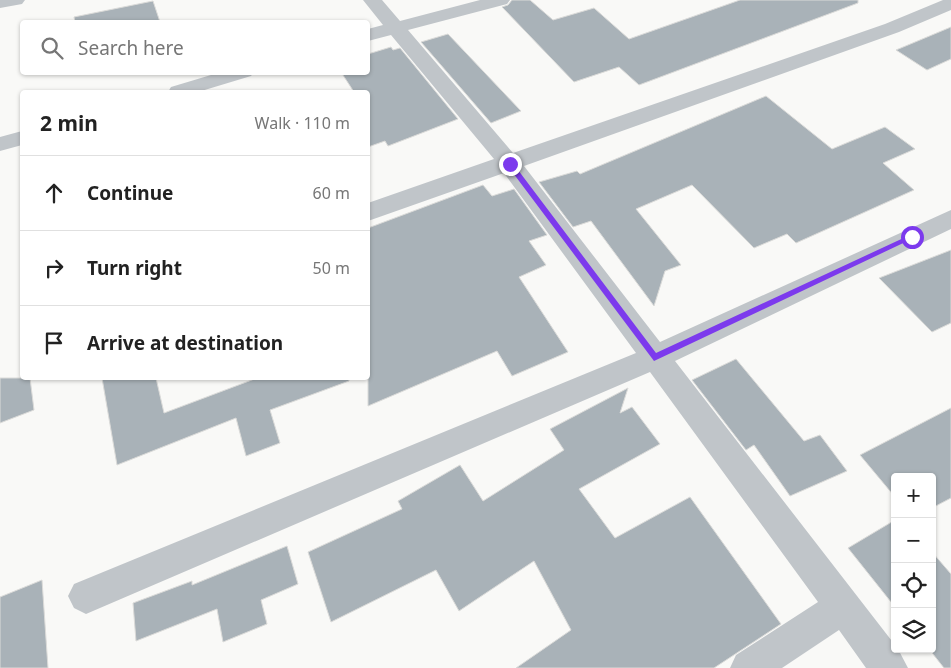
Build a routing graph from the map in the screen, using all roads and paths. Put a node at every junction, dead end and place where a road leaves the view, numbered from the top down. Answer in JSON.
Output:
{"nodes":[{"id":1,"x":16,"y":0,"type":"edge"},
{"id":2,"x":372,"y":0,"type":"edge"},
{"id":3,"x":501,"y":0,"type":"edge"},
{"id":4,"x":0,"y":3,"type":"edge"},
{"id":5,"x":938,"y":8,"type":"edge"},
{"id":6,"x":393,"y":28,"type":"junction"},
{"id":7,"x":370,"y":34,"type":"edge"},
{"id":8,"x":234,"y":75,"type":"edge"},
{"id":9,"x":185,"y":90,"type":"edge"},
{"id":10,"x":20,"y":139,"type":"edge"},
{"id":11,"x":0,"y":144,"type":"edge"},
{"id":12,"x":510,"y":164,"type":"junction"},
{"id":13,"x":370,"y":211,"type":"edge"},
{"id":14,"x":951,"y":219,"type":"edge"},
{"id":15,"x":654,"y":358,"type":"junction"},
{"id":16,"x":86,"y":596,"type":"dead end"},
{"id":17,"x":842,"y":607,"type":"junction"},
{"id":18,"x":749,"y":668,"type":"edge"},
{"id":19,"x":889,"y":668,"type":"edge"}],
"edges":[{"from":1,"to":4,"type":"street"},
{"from":2,"to":6,"type":"street"},
{"from":3,"to":6,"type":"street"},
{"from":5,"to":12,"type":"street"},
{"from":6,"to":7,"type":"street"},
{"from":6,"to":12,"type":"street"},
{"from":8,"to":9,"type":"street"},
{"from":10,"to":11,"type":"street"},
{"from":12,"to":13,"type":"street"},
{"from":12,"to":15,"type":"street"},
{"from":14,"to":15,"type":"street"},
{"from":15,"to":16,"type":"street"},
{"from":15,"to":17,"type":"street"},
{"from":17,"to":18,"type":"street"},
{"from":17,"to":19,"type":"street"}]}
